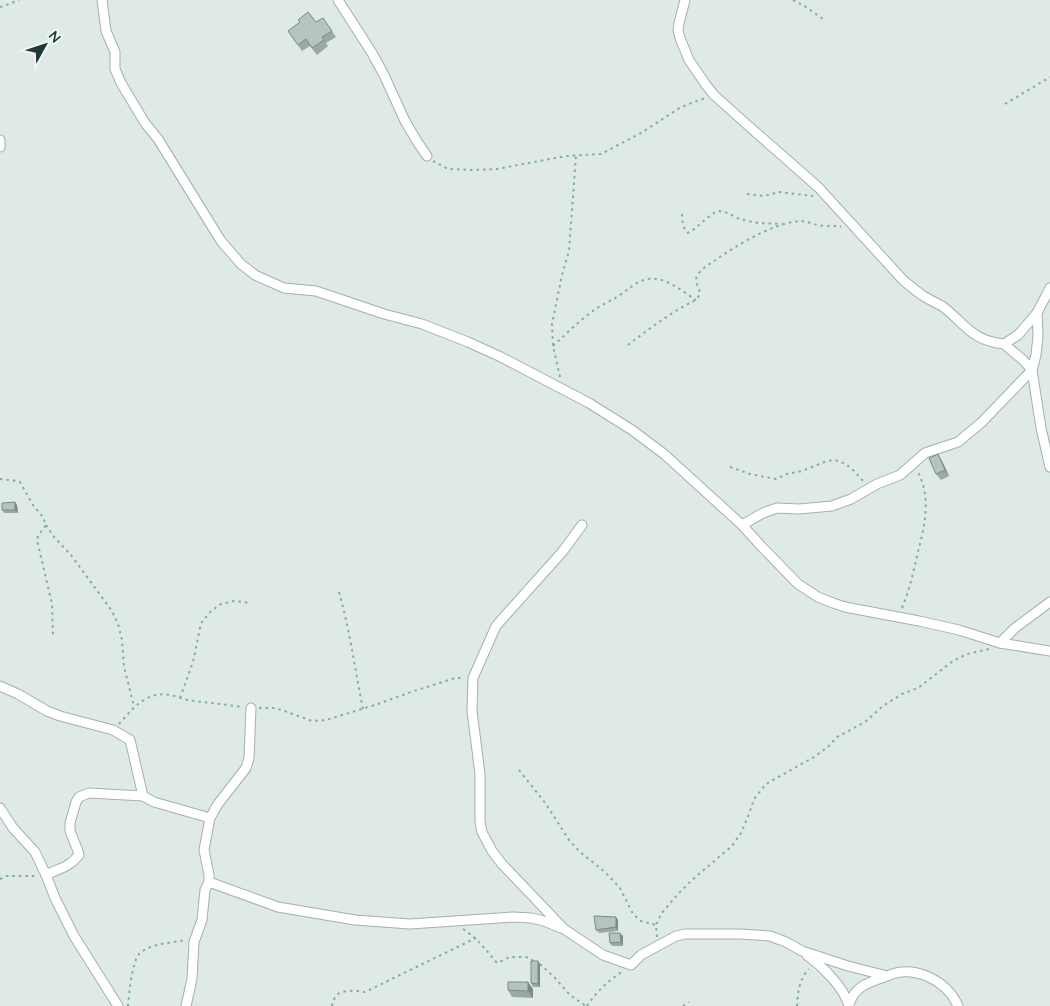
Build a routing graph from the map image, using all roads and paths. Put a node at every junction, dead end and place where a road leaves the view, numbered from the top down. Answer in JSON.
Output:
{"nodes":[{"id":1,"x":19,"y":0,"type":"edge"},
{"id":2,"x":102,"y":0,"type":"edge"},
{"id":3,"x":338,"y":0,"type":"edge"},
{"id":4,"x":685,"y":0,"type":"edge"},
{"id":5,"x":793,"y":0,"type":"edge"},
{"id":6,"x":0,"y":7,"type":"edge"},
{"id":7,"x":824,"y":20,"type":"dead end"},
{"id":8,"x":1050,"y":76,"type":"edge"},
{"id":9,"x":714,"y":94,"type":"junction"},
{"id":10,"x":1005,"y":104,"type":"dead end"},
{"id":11,"x":0,"y":140,"type":"edge"},
{"id":12,"x":0,"y":147,"type":"edge"},
{"id":13,"x":576,"y":155,"type":"junction"},
{"id":14,"x":427,"y":156,"type":"joint"},
{"id":15,"x":747,"y":194,"type":"dead end"},
{"id":16,"x":813,"y":196,"type":"dead end"},
{"id":17,"x":682,"y":214,"type":"dead end"},
{"id":18,"x":784,"y":224,"type":"junction"},
{"id":19,"x":842,"y":228,"type":"dead end"},
{"id":20,"x":1050,"y":288,"type":"edge"},
{"id":21,"x":696,"y":300,"type":"junction"},
{"id":22,"x":1037,"y":314,"type":"junction"},
{"id":23,"x":1004,"y":344,"type":"junction"},
{"id":24,"x":553,"y":346,"type":"junction"},
{"id":25,"x":628,"y":346,"type":"dead end"},
{"id":26,"x":1032,"y":370,"type":"junction"},
{"id":27,"x":565,"y":391,"type":"junction"},
{"id":28,"x":1045,"y":426,"type":"edge"},
{"id":29,"x":913,"y":464,"type":"junction"},
{"id":30,"x":730,"y":467,"type":"dead end"},
{"id":31,"x":1050,"y":467,"type":"edge"},
{"id":32,"x":0,"y":479,"type":"edge"},
{"id":33,"x":869,"y":488,"type":"junction"},
{"id":34,"x":46,"y":525,"type":"junction"},
{"id":35,"x":742,"y":525,"type":"junction"},
{"id":36,"x":582,"y":526,"type":"dead end"},
{"id":37,"x":339,"y":592,"type":"dead end"},
{"id":38,"x":1050,"y":602,"type":"edge"},
{"id":39,"x":251,"y":603,"type":"dead end"},
{"id":40,"x":899,"y":617,"type":"junction"},
{"id":41,"x":53,"y":636,"type":"dead end"},
{"id":42,"x":1000,"y":643,"type":"junction"},
{"id":43,"x":1050,"y":651,"type":"edge"},
{"id":44,"x":473,"y":678,"type":"junction"},
{"id":45,"x":0,"y":686,"type":"edge"},
{"id":46,"x":180,"y":698,"type":"junction"},
{"id":47,"x":134,"y":706,"type":"junction"},
{"id":48,"x":252,"y":708,"type":"junction"},
{"id":49,"x":363,"y":709,"type":"junction"},
{"id":50,"x":114,"y":730,"type":"junction"},
{"id":51,"x":519,"y":770,"type":"dead end"},
{"id":52,"x":143,"y":796,"type":"junction"},
{"id":53,"x":0,"y":808,"type":"edge"},
{"id":54,"x":210,"y":818,"type":"junction"},
{"id":55,"x":46,"y":875,"type":"junction"},
{"id":56,"x":0,"y":879,"type":"edge"},
{"id":57,"x":208,"y":882,"type":"junction"},
{"id":58,"x":449,"y":921,"type":"junction"},
{"id":59,"x":656,"y":925,"type":"junction"},
{"id":60,"x":564,"y":929,"type":"junction"},
{"id":61,"x":476,"y":938,"type":"junction"},
{"id":62,"x":195,"y":939,"type":"junction"},
{"id":63,"x":658,"y":947,"type":"junction"},
{"id":64,"x":802,"y":951,"type":"junction"},
{"id":65,"x":818,"y":963,"type":"junction"},
{"id":66,"x":631,"y":965,"type":"junction"},
{"id":67,"x":887,"y":976,"type":"junction"},
{"id":68,"x":690,"y":1002,"type":"dead end"},
{"id":69,"x":849,"y":1005,"type":"edge"},
{"id":70,"x":118,"y":1006,"type":"edge"},
{"id":71,"x":128,"y":1006,"type":"edge"},
{"id":72,"x":186,"y":1006,"type":"edge"},
{"id":73,"x":332,"y":1006,"type":"edge"},
{"id":74,"x":587,"y":1006,"type":"edge"},
{"id":75,"x":683,"y":1006,"type":"edge"},
{"id":76,"x":797,"y":1006,"type":"edge"},
{"id":77,"x":958,"y":1006,"type":"edge"}],
"edges":[{"from":1,"to":6,"type":"path"},
{"from":2,"to":27,"type":"street"},
{"from":3,"to":14,"type":"street"},
{"from":4,"to":9,"type":"street"},
{"from":5,"to":7,"type":"path"},
{"from":8,"to":10,"type":"path"},
{"from":9,"to":13,"type":"path"},
{"from":9,"to":23,"type":"street"},
{"from":11,"to":12,"type":"street"},
{"from":13,"to":14,"type":"path"},
{"from":13,"to":24,"type":"path"},
{"from":15,"to":16,"type":"path"},
{"from":17,"to":18,"type":"path"},
{"from":18,"to":19,"type":"path"},
{"from":18,"to":21,"type":"path"},
{"from":20,"to":22,"type":"street"},
{"from":21,"to":24,"type":"path"},
{"from":21,"to":25,"type":"path"},
{"from":22,"to":23,"type":"street"},
{"from":22,"to":26,"type":"street"},
{"from":23,"to":26,"type":"street"},
{"from":24,"to":27,"type":"path"},
{"from":26,"to":28,"type":"street"},
{"from":26,"to":29,"type":"street"},
{"from":27,"to":35,"type":"street"},
{"from":28,"to":31,"type":"street"},
{"from":29,"to":33,"type":"street"},
{"from":29,"to":40,"type":"path"},
{"from":30,"to":33,"type":"path"},
{"from":32,"to":34,"type":"path"},
{"from":33,"to":35,"type":"street"},
{"from":34,"to":41,"type":"path"},
{"from":34,"to":47,"type":"path"},
{"from":35,"to":40,"type":"street"},
{"from":36,"to":44,"type":"street"},
{"from":37,"to":49,"type":"path"},
{"from":38,"to":42,"type":"street"},
{"from":39,"to":46,"type":"path"},
{"from":40,"to":42,"type":"street"},
{"from":42,"to":43,"type":"street"},
{"from":42,"to":59,"type":"path"},
{"from":44,"to":49,"type":"path"},
{"from":44,"to":60,"type":"street"},
{"from":45,"to":50,"type":"street"},
{"from":46,"to":47,"type":"path"},
{"from":46,"to":48,"type":"path"},
{"from":47,"to":50,"type":"path"},
{"from":48,"to":49,"type":"path"},
{"from":48,"to":54,"type":"street"},
{"from":50,"to":52,"type":"street"},
{"from":51,"to":59,"type":"path"},
{"from":52,"to":54,"type":"street"},
{"from":52,"to":55,"type":"street"},
{"from":53,"to":55,"type":"street"},
{"from":54,"to":57,"type":"street"},
{"from":55,"to":56,"type":"path"},
{"from":55,"to":70,"type":"street"},
{"from":57,"to":58,"type":"street"},
{"from":57,"to":62,"type":"street"},
{"from":58,"to":60,"type":"street"},
{"from":58,"to":61,"type":"path"},
{"from":59,"to":63,"type":"path"},
{"from":60,"to":66,"type":"street"},
{"from":61,"to":73,"type":"path"},
{"from":61,"to":74,"type":"path"},
{"from":62,"to":71,"type":"path"},
{"from":62,"to":72,"type":"street"},
{"from":63,"to":64,"type":"street"},
{"from":63,"to":66,"type":"street"},
{"from":64,"to":65,"type":"street"},
{"from":64,"to":67,"type":"street"},
{"from":65,"to":69,"type":"street"},
{"from":65,"to":76,"type":"path"},
{"from":66,"to":74,"type":"path"},
{"from":67,"to":69,"type":"street"},
{"from":67,"to":77,"type":"street"},
{"from":68,"to":75,"type":"path"}]}
